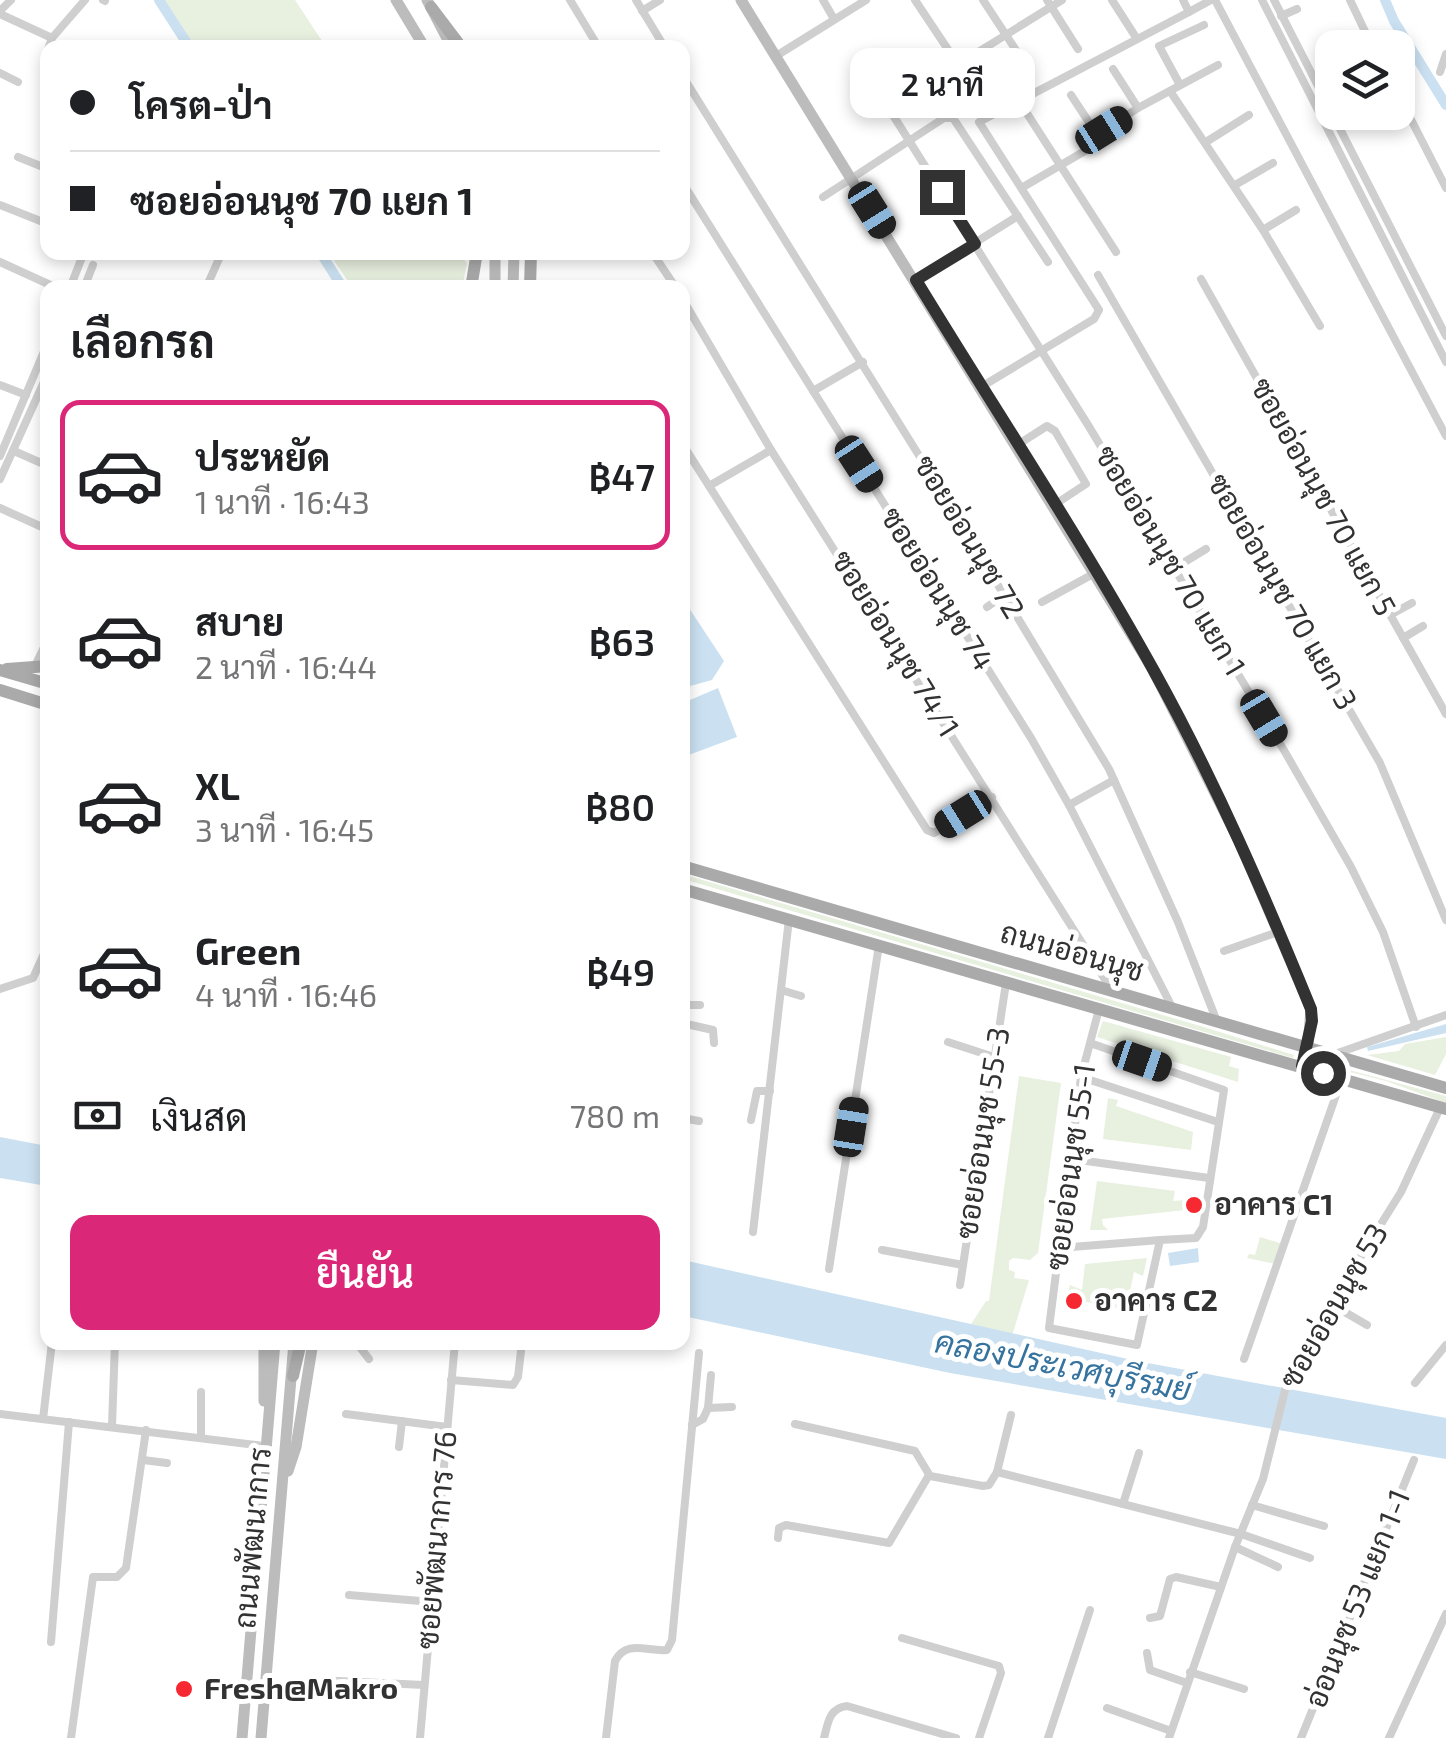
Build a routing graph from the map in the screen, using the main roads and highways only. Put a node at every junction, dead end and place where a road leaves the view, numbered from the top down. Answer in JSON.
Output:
{"nodes":[{"id":1,"x":429,"y":4,"type":"edge"},
{"id":2,"x":456,"y":40,"type":"edge"},
{"id":3,"x":40,"y":668,"type":"edge"},
{"id":4,"x":0,"y":670,"type":"edge"},
{"id":5,"x":40,"y":682,"type":"edge"},
{"id":6,"x":0,"y":690,"type":"edge"},
{"id":7,"x":40,"y":702,"type":"edge"},
{"id":8,"x":690,"y":868,"type":"edge"},
{"id":9,"x":690,"y":891,"type":"edge"},
{"id":10,"x":1308,"y":1046,"type":"junction"},
{"id":11,"x":1302,"y":1066,"type":"junction"},
{"id":12,"x":1446,"y":1088,"type":"edge"},
{"id":13,"x":1443,"y":1108,"type":"edge"},
{"id":14,"x":296,"y":1350,"type":"edge"},
{"id":15,"x":293,"y":1376,"type":"road end"}],
"edges":[{"from":1,"to":2,"type":"main road"},
{"from":3,"to":4,"type":"main road"},
{"from":4,"to":5,"type":"main road"},
{"from":6,"to":7,"type":"main road"},
{"from":8,"to":10,"type":"main road","name":"ถนนอ่อนนุช"},
{"from":9,"to":11,"type":"main road","name":"ถนนอ่อนนุช"},
{"from":10,"to":11,"type":"main road"},
{"from":10,"to":12,"type":"main road","name":"ถนนอ่อนนุช"},
{"from":11,"to":13,"type":"main road","name":"ถนนอ่อนนุช"},
{"from":14,"to":15,"type":"main road"}]}
